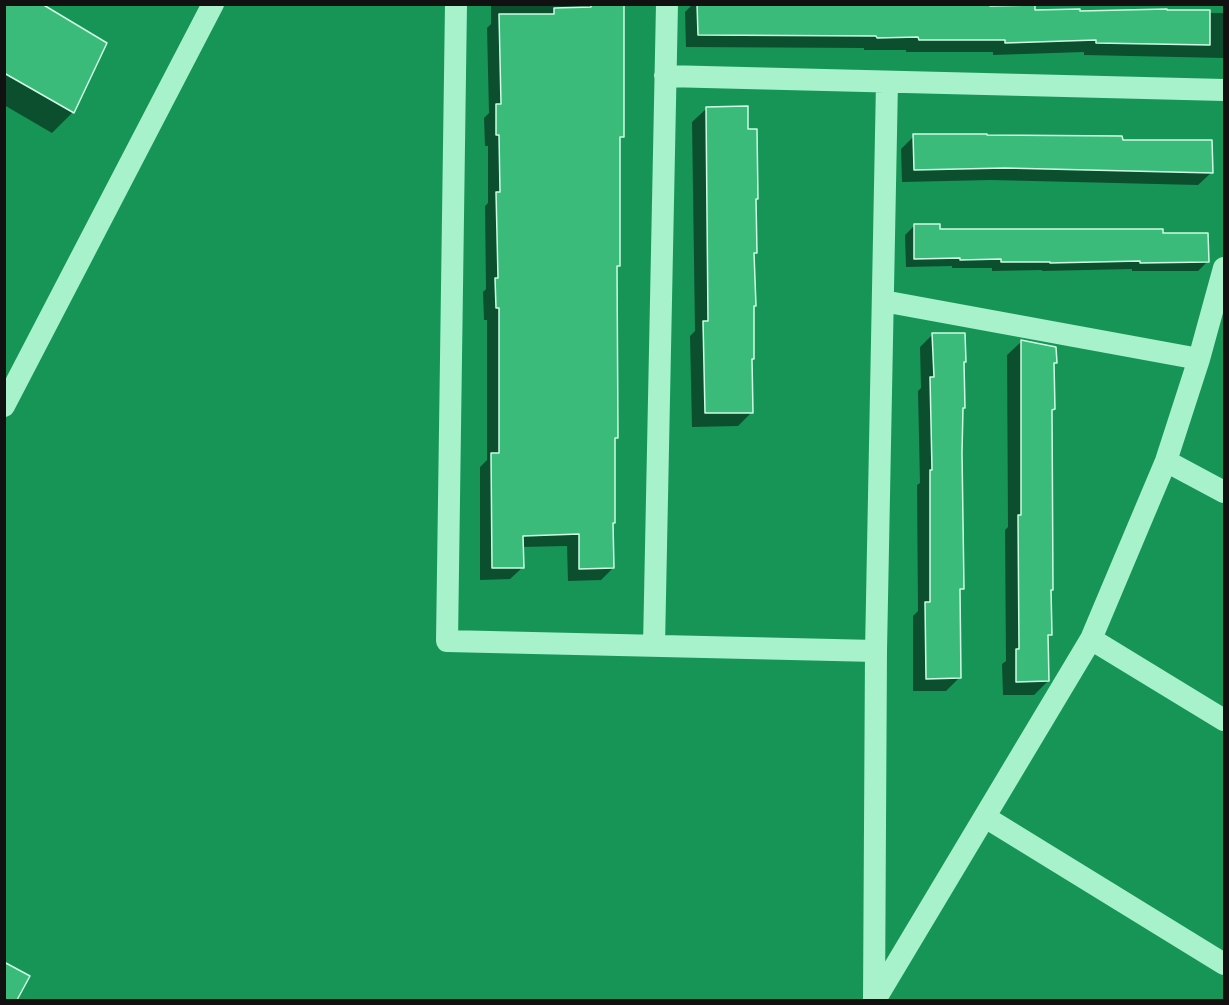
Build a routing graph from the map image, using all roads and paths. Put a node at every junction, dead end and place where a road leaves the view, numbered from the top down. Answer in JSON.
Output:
{"nodes":[{"id":1,"x":213,"y":4,"type":"edge"},
{"id":2,"x":456,"y":4,"type":"edge"},
{"id":3,"x":667,"y":4,"type":"edge"},
{"id":4,"x":665,"y":76,"type":"junction"},
{"id":5,"x":887,"y":82,"type":"junction"},
{"id":6,"x":1224,"y":90,"type":"edge"},
{"id":7,"x":1224,"y":268,"type":"edge"},
{"id":8,"x":883,"y":301,"type":"junction"},
{"id":9,"x":1199,"y":359,"type":"junction"},
{"id":10,"x":13,"y":364,"type":"edge"},
{"id":11,"x":4,"y":406,"type":"edge"},
{"id":12,"x":1166,"y":461,"type":"junction"},
{"id":13,"x":1224,"y":492,"type":"edge"},
{"id":14,"x":1091,"y":639,"type":"junction"},
{"id":15,"x":654,"y":646,"type":"junction"},
{"id":16,"x":876,"y":651,"type":"junction"},
{"id":17,"x":1224,"y":720,"type":"edge"},
{"id":18,"x":985,"y":817,"type":"junction"},
{"id":19,"x":1224,"y":964,"type":"edge"},
{"id":20,"x":875,"y":1000,"type":"edge"}],
"edges":[{"from":1,"to":10,"type":"street"},
{"from":2,"to":15,"type":"street"},
{"from":3,"to":4,"type":"street"},
{"from":4,"to":5,"type":"street"},
{"from":4,"to":15,"type":"street"},
{"from":5,"to":6,"type":"street"},
{"from":5,"to":8,"type":"street"},
{"from":7,"to":9,"type":"street"},
{"from":8,"to":9,"type":"street"},
{"from":8,"to":16,"type":"street"},
{"from":9,"to":12,"type":"street"},
{"from":10,"to":11,"type":"street"},
{"from":12,"to":13,"type":"street"},
{"from":12,"to":14,"type":"street"},
{"from":14,"to":17,"type":"street"},
{"from":14,"to":18,"type":"street"},
{"from":15,"to":16,"type":"street"},
{"from":16,"to":20,"type":"street"},
{"from":18,"to":19,"type":"street"},
{"from":18,"to":20,"type":"street"}]}
